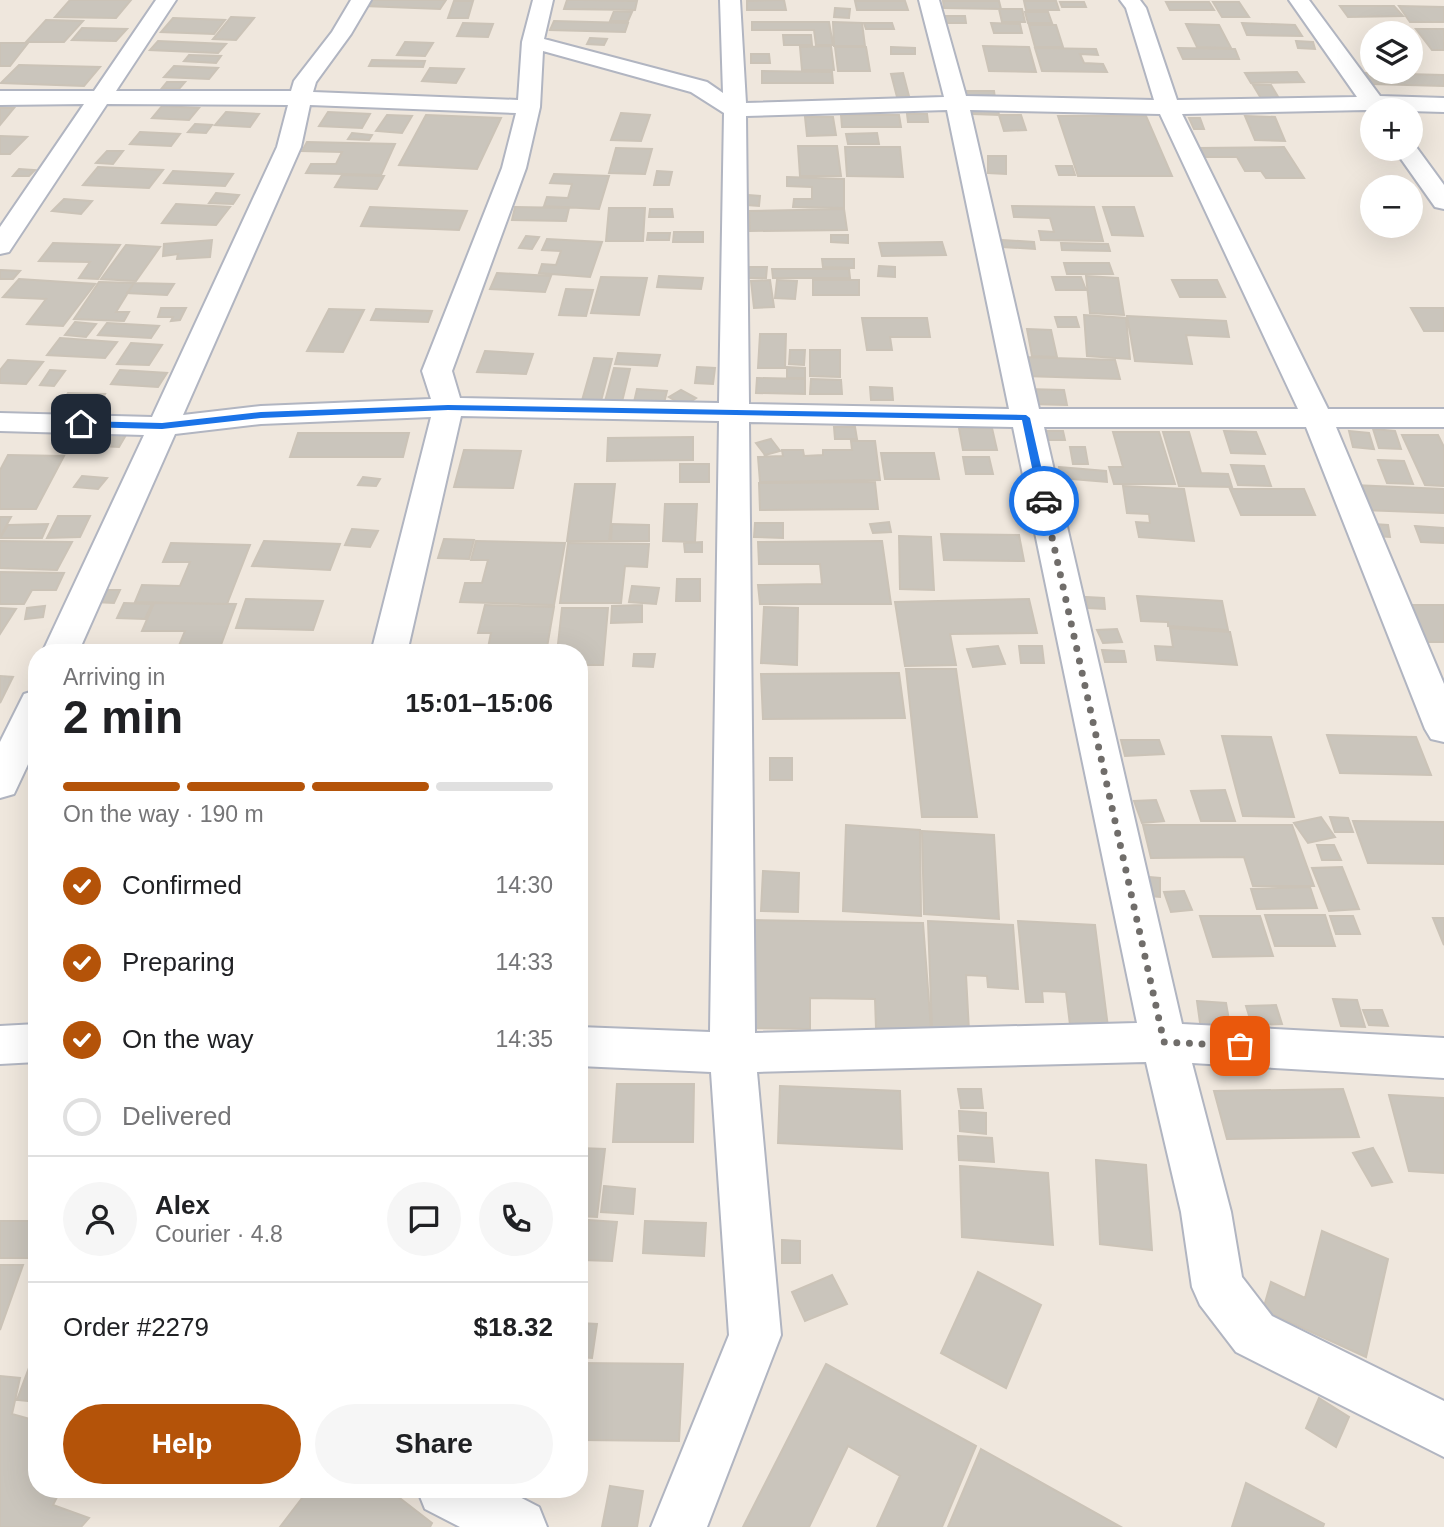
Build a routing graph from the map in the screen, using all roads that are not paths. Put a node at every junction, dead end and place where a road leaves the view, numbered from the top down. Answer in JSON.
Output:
{"nodes":[{"id":1,"x":166,"y":0,"type":"edge"},
{"id":2,"x":361,"y":0,"type":"edge"},
{"id":3,"x":543,"y":0,"type":"edge"},
{"id":4,"x":730,"y":0,"type":"edge"},
{"id":5,"x":929,"y":0,"type":"edge"},
{"id":6,"x":1130,"y":0,"type":"edge"},
{"id":7,"x":1299,"y":0,"type":"edge"},
{"id":8,"x":533,"y":42,"type":"junction"},
{"id":9,"x":0,"y":98,"type":"edge"},
{"id":10,"x":1369,"y":98,"type":"edge"},
{"id":11,"x":101,"y":99,"type":"junction"},
{"id":12,"x":300,"y":101,"type":"junction"},
{"id":13,"x":957,"y":103,"type":"junction"},
{"id":14,"x":1444,"y":105,"type":"edge"},
{"id":15,"x":1423,"y":106,"type":"edge"},
{"id":16,"x":529,"y":107,"type":"junction"},
{"id":17,"x":1168,"y":107,"type":"junction"},
{"id":18,"x":1360,"y":107,"type":"edge"},
{"id":19,"x":735,"y":110,"type":"junction"},
{"id":20,"x":1415,"y":161,"type":"edge"},
{"id":21,"x":1444,"y":202,"type":"edge"},
{"id":22,"x":0,"y":246,"type":"edge"},
{"id":23,"x":448,"y":408,"type":"junction"},
{"id":24,"x":735,"y":413,"type":"junction"},
{"id":25,"x":1026,"y":418,"type":"junction"},
{"id":26,"x":1444,"y":418,"type":"edge"},
{"id":27,"x":1318,"y":419,"type":"junction"},
{"id":28,"x":0,"y":422,"type":"edge"},
{"id":29,"x":162,"y":426,"type":"junction"},
{"id":30,"x":64,"y":644,"type":"edge"},
{"id":31,"x":391,"y":644,"type":"edge"},
{"id":32,"x":28,"y":723,"type":"edge"},
{"id":33,"x":1444,"y":729,"type":"edge"},
{"id":34,"x":0,"y":785,"type":"edge"},
{"id":35,"x":1164,"y":1042,"type":"junction"},
{"id":36,"x":28,"y":1043,"type":"edge"},
{"id":37,"x":0,"y":1045,"type":"edge"},
{"id":38,"x":588,"y":1046,"type":"edge"},
{"id":39,"x":732,"y":1053,"type":"junction"},
{"id":40,"x":1444,"y":1058,"type":"edge"},
{"id":41,"x":1444,"y":1430,"type":"edge"},
{"id":42,"x":463,"y":1498,"type":"edge"},
{"id":43,"x":519,"y":1527,"type":"edge"},
{"id":44,"x":678,"y":1527,"type":"edge"}],
"edges":[{"from":1,"to":11,"type":"street"},
{"from":2,"to":12,"type":"street"},
{"from":3,"to":8,"type":"street"},
{"from":4,"to":19,"type":"street"},
{"from":5,"to":13,"type":"street"},
{"from":6,"to":17,"type":"street"},
{"from":7,"to":10,"type":"street"},
{"from":8,"to":16,"type":"street"},
{"from":8,"to":19,"type":"street"},
{"from":9,"to":11,"type":"street"},
{"from":11,"to":12,"type":"street"},
{"from":11,"to":22,"type":"street"},
{"from":12,"to":16,"type":"street"},
{"from":12,"to":29,"type":"street"},
{"from":13,"to":17,"type":"street"},
{"from":13,"to":19,"type":"street"},
{"from":13,"to":25,"type":"street"},
{"from":14,"to":15,"type":"street"},
{"from":16,"to":23,"type":"street"},
{"from":17,"to":18,"type":"street"},
{"from":17,"to":27,"type":"street"},
{"from":19,"to":24,"type":"street"},
{"from":20,"to":21,"type":"street"},
{"from":23,"to":24,"type":"street"},
{"from":23,"to":29,"type":"street"},
{"from":23,"to":31,"type":"street"},
{"from":24,"to":25,"type":"street"},
{"from":24,"to":39,"type":"street"},
{"from":25,"to":27,"type":"street"},
{"from":25,"to":35,"type":"street"},
{"from":26,"to":27,"type":"street"},
{"from":27,"to":33,"type":"street"},
{"from":28,"to":29,"type":"street"},
{"from":29,"to":30,"type":"street"},
{"from":32,"to":34,"type":"street"},
{"from":35,"to":39,"type":"street"},
{"from":35,"to":40,"type":"street"},
{"from":35,"to":41,"type":"street"},
{"from":36,"to":37,"type":"street"},
{"from":38,"to":39,"type":"street"},
{"from":39,"to":44,"type":"street"},
{"from":42,"to":43,"type":"street"}]}
